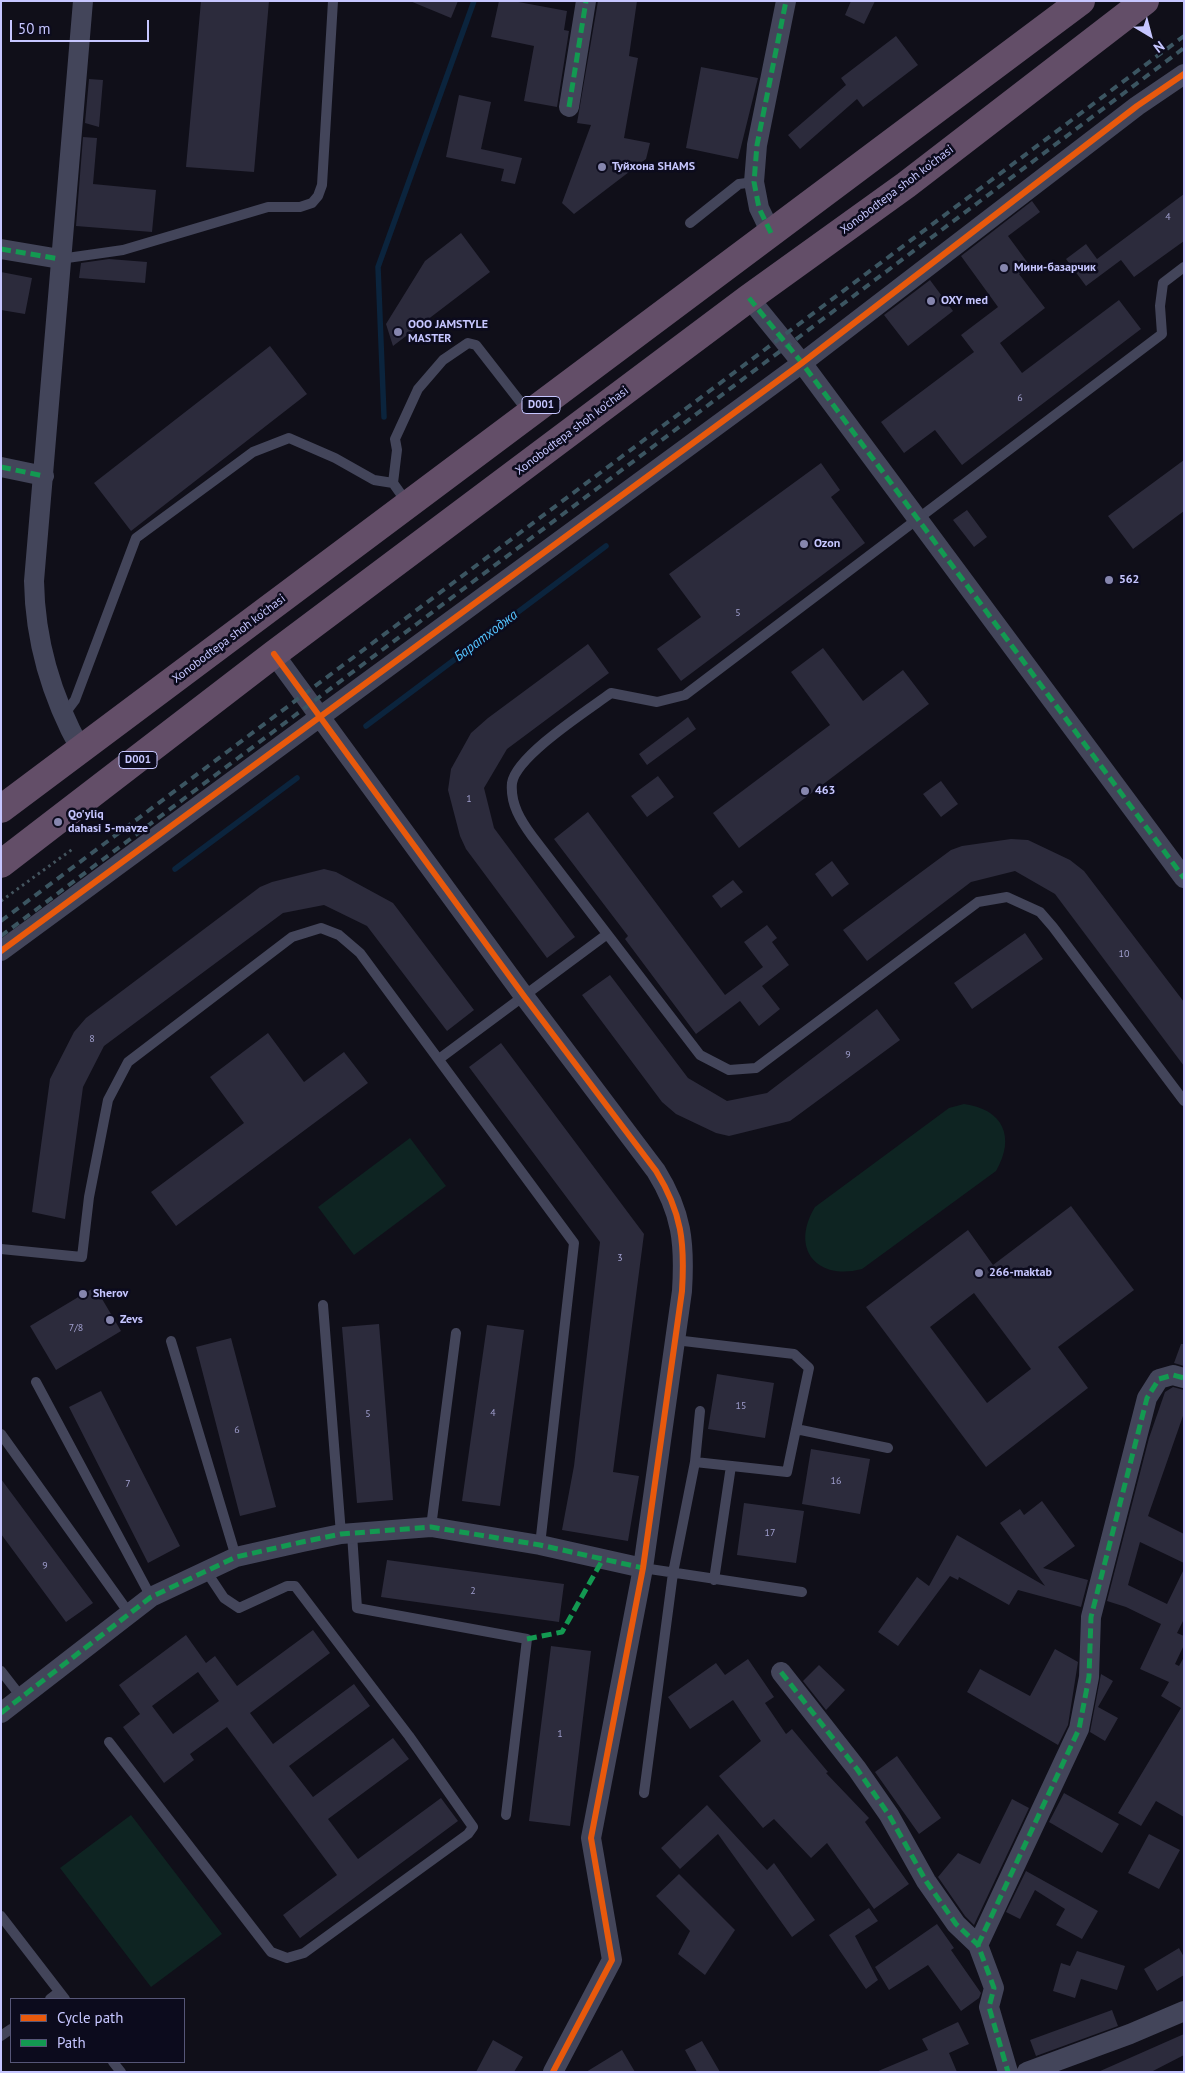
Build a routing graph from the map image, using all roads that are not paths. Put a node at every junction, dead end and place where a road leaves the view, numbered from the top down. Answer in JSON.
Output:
{"nodes":[{"id":1,"x":83,"y":1,"type":"edge"},
{"id":2,"x":333,"y":1,"type":"edge"},
{"id":3,"x":586,"y":1,"type":"edge"},
{"id":4,"x":786,"y":1,"type":"edge"},
{"id":5,"x":1081,"y":1,"type":"edge"},
{"id":6,"x":1145,"y":1,"type":"edge"},
{"id":7,"x":1184,"y":74,"type":"edge"},
{"id":8,"x":569,"y":107,"type":"dead end"},
{"id":9,"x":754,"y":182,"type":"junction"},
{"id":10,"x":690,"y":223,"type":"dead end"},
{"id":11,"x":771,"y":233,"type":"junction"},
{"id":12,"x":1,"y":249,"type":"edge"},
{"id":13,"x":60,"y":259,"type":"junction"},
{"id":14,"x":1184,"y":267,"type":"edge"},
{"id":15,"x":749,"y":298,"type":"junction"},
{"id":16,"x":600,"y":361,"type":"junction"},
{"id":17,"x":802,"y":363,"type":"junction"},
{"id":18,"x":624,"y":393,"type":"junction"},
{"id":19,"x":530,"y":414,"type":"junction"},
{"id":20,"x":1,"y":467,"type":"edge"},
{"id":21,"x":44,"y":476,"type":"junction"},
{"id":22,"x":401,"y":494,"type":"junction"},
{"id":23,"x":918,"y":520,"type":"junction"},
{"id":24,"x":274,"y":654,"type":"junction"},
{"id":25,"x":321,"y":716,"type":"junction"},
{"id":26,"x":63,"y":717,"type":"junction"},
{"id":27,"x":81,"y":750,"type":"junction"},
{"id":28,"x":1,"y":809,"type":"edge"},
{"id":29,"x":9,"y":871,"type":"edge"},
{"id":30,"x":1184,"y":878,"type":"edge"},
{"id":31,"x":606,"y":935,"type":"junction"},
{"id":32,"x":1,"y":951,"type":"edge"},
{"id":33,"x":524,"y":996,"type":"junction"},
{"id":34,"x":439,"y":1059,"type":"junction"},
{"id":35,"x":1184,"y":1102,"type":"edge"},
{"id":36,"x":1,"y":1249,"type":"edge"},
{"id":37,"x":323,"y":1305,"type":"dead end"},
{"id":38,"x":456,"y":1333,"type":"dead end"},
{"id":39,"x":675,"y":1340,"type":"junction"},
{"id":40,"x":171,"y":1341,"type":"dead end"},
{"id":41,"x":1184,"y":1378,"type":"edge"},
{"id":42,"x":36,"y":1382,"type":"dead end"},
{"id":43,"x":700,"y":1411,"type":"dead end"},
{"id":44,"x":796,"y":1429,"type":"junction"},
{"id":45,"x":1,"y":1434,"type":"edge"},
{"id":46,"x":888,"y":1448,"type":"dead end"},
{"id":47,"x":695,"y":1462,"type":"junction"},
{"id":48,"x":731,"y":1466,"type":"junction"},
{"id":49,"x":431,"y":1527,"type":"junction"},
{"id":50,"x":347,"y":1534,"type":"junction"},
{"id":51,"x":540,"y":1544,"type":"junction"},
{"id":52,"x":236,"y":1557,"type":"junction"},
{"id":53,"x":643,"y":1568,"type":"junction"},
{"id":54,"x":206,"y":1571,"type":"junction"},
{"id":55,"x":673,"y":1573,"type":"junction"},
{"id":56,"x":714,"y":1580,"type":"junction"},
{"id":57,"x":802,"y":1592,"type":"dead end"},
{"id":58,"x":151,"y":1597,"type":"junction"},
{"id":59,"x":129,"y":1613,"type":"junction"},
{"id":60,"x":1,"y":1671,"type":"edge"},
{"id":61,"x":781,"y":1672,"type":"dead end"},
{"id":62,"x":22,"y":1698,"type":"junction"},
{"id":63,"x":1,"y":1714,"type":"edge"},
{"id":64,"x":108,"y":1742,"type":"dead end"},
{"id":65,"x":644,"y":1792,"type":"dead end"},
{"id":66,"x":506,"y":1815,"type":"dead end"},
{"id":67,"x":1,"y":1916,"type":"edge"},
{"id":68,"x":978,"y":1945,"type":"junction"},
{"id":69,"x":62,"y":1996,"type":"edge"},
{"id":70,"x":1184,"y":2011,"type":"edge"},
{"id":71,"x":554,"y":2072,"type":"edge"},
{"id":72,"x":1008,"y":2072,"type":"edge"},
{"id":73,"x":1027,"y":2072,"type":"edge"}],
"edges":[{"from":1,"to":13,"type":"street"},
{"from":2,"to":13,"type":"lane"},
{"from":3,"to":8,"type":"street"},
{"from":4,"to":9,"type":"street"},
{"from":5,"to":11,"type":"highway","name":"Xonobodtepa shoh ko'chasi","number":"D001"},
{"from":6,"to":15,"type":"highway","name":"Xonobodtepa shoh ko'chasi","number":"D001"},
{"from":7,"to":17,"type":"street"},
{"from":9,"to":10,"type":"lane"},
{"from":9,"to":11,"type":"street"},
{"from":11,"to":16,"type":"highway","name":"Xonobodtepa shoh ko'chasi","number":"D001"},
{"from":12,"to":13,"type":"street"},
{"from":13,"to":21,"type":"street"},
{"from":14,"to":23,"type":"lane"},
{"from":15,"to":17,"type":"street"},
{"from":15,"to":18,"type":"highway","name":"Xonobodtepa shoh ko'chasi","number":"D001"},
{"from":16,"to":18,"type":"highway"},
{"from":16,"to":19,"type":"highway","name":"Xonobodtepa shoh ko'chasi","number":"D001"},
{"from":17,"to":23,"type":"street"},
{"from":17,"to":25,"type":"street"},
{"from":18,"to":24,"type":"highway","name":"Xonobodtepa shoh ko'chasi","number":"D001"},
{"from":19,"to":22,"type":"highway","name":"Xonobodtepa shoh ko'chasi","number":"D001"},
{"from":19,"to":22,"type":"lane"},
{"from":20,"to":21,"type":"street"},
{"from":21,"to":26,"type":"street"},
{"from":22,"to":26,"type":"lane"},
{"from":22,"to":27,"type":"highway","name":"Xonobodtepa shoh ko'chasi","number":"D001"},
{"from":23,"to":30,"type":"street"},
{"from":23,"to":31,"type":"lane"},
{"from":24,"to":25,"type":"street"},
{"from":24,"to":29,"type":"highway","name":"Xonobodtepa shoh ko'chasi","number":"D001"},
{"from":25,"to":32,"type":"street"},
{"from":25,"to":33,"type":"street"},
{"from":26,"to":27,"type":"street"},
{"from":27,"to":28,"type":"highway","name":"Xonobodtepa shoh ko'chasi","number":"D001"},
{"from":31,"to":33,"type":"lane"},
{"from":31,"to":35,"type":"lane"},
{"from":33,"to":34,"type":"lane"},
{"from":33,"to":39,"type":"street"},
{"from":34,"to":36,"type":"lane"},
{"from":34,"to":51,"type":"lane"},
{"from":37,"to":50,"type":"lane"},
{"from":38,"to":49,"type":"lane"},
{"from":39,"to":44,"type":"lane"},
{"from":39,"to":53,"type":"street"},
{"from":40,"to":52,"type":"lane"},
{"from":41,"to":68,"type":"street"},
{"from":42,"to":58,"type":"lane"},
{"from":43,"to":47,"type":"lane"},
{"from":44,"to":46,"type":"lane"},
{"from":44,"to":48,"type":"lane"},
{"from":45,"to":59,"type":"lane"},
{"from":47,"to":48,"type":"lane"},
{"from":47,"to":55,"type":"lane"},
{"from":48,"to":56,"type":"lane"},
{"from":49,"to":50,"type":"street"},
{"from":49,"to":51,"type":"street"},
{"from":50,"to":52,"type":"street"},
{"from":50,"to":66,"type":"lane"},
{"from":51,"to":53,"type":"street"},
{"from":52,"to":54,"type":"street"},
{"from":53,"to":55,"type":"lane"},
{"from":53,"to":71,"type":"street"},
{"from":54,"to":58,"type":"street"},
{"from":54,"to":64,"type":"lane"},
{"from":55,"to":56,"type":"lane"},
{"from":55,"to":65,"type":"lane"},
{"from":56,"to":57,"type":"lane"},
{"from":58,"to":59,"type":"street"},
{"from":59,"to":62,"type":"street"},
{"from":60,"to":62,"type":"lane"},
{"from":61,"to":68,"type":"street"},
{"from":62,"to":63,"type":"street"},
{"from":67,"to":69,"type":"lane"},
{"from":68,"to":72,"type":"street"},
{"from":70,"to":73,"type":"street"}]}
